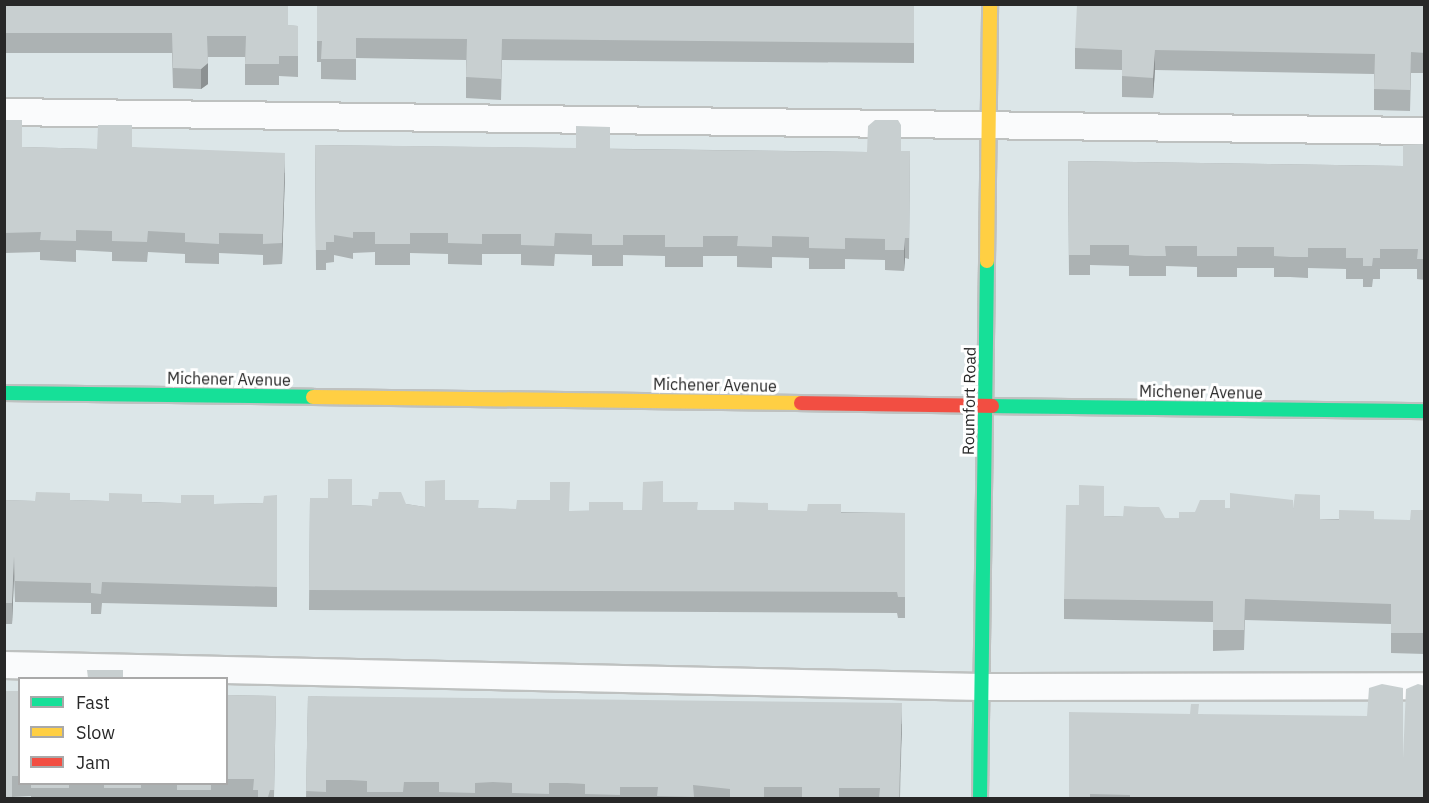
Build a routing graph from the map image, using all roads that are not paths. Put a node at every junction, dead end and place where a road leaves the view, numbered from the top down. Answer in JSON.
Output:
{"nodes":[{"id":1,"x":990,"y":4,"type":"edge"},
{"id":2,"x":4,"y":112,"type":"edge"},
{"id":3,"x":987,"y":124,"type":"junction"},
{"id":4,"x":1425,"y":131,"type":"edge"},
{"id":5,"x":4,"y":393,"type":"edge"},
{"id":6,"x":986,"y":406,"type":"junction"},
{"id":7,"x":1425,"y":411,"type":"edge"},
{"id":8,"x":4,"y":665,"type":"edge"},
{"id":9,"x":1425,"y":686,"type":"edge"},
{"id":10,"x":981,"y":687,"type":"junction"},
{"id":11,"x":980,"y":798,"type":"edge"}],
"edges":[{"from":1,"to":3,"type":"street","name":"Roumfort Road"},
{"from":2,"to":3,"type":"lane"},
{"from":3,"to":4,"type":"lane"},
{"from":3,"to":6,"type":"street","name":"Roumfort Road"},
{"from":5,"to":6,"type":"street","name":"Michener Avenue"},
{"from":6,"to":7,"type":"street","name":"Michener Avenue"},
{"from":6,"to":10,"type":"street","name":"Roumfort Road"},
{"from":8,"to":10,"type":"lane"},
{"from":9,"to":10,"type":"lane"},
{"from":10,"to":11,"type":"street","name":"Roumfort Road"}]}
